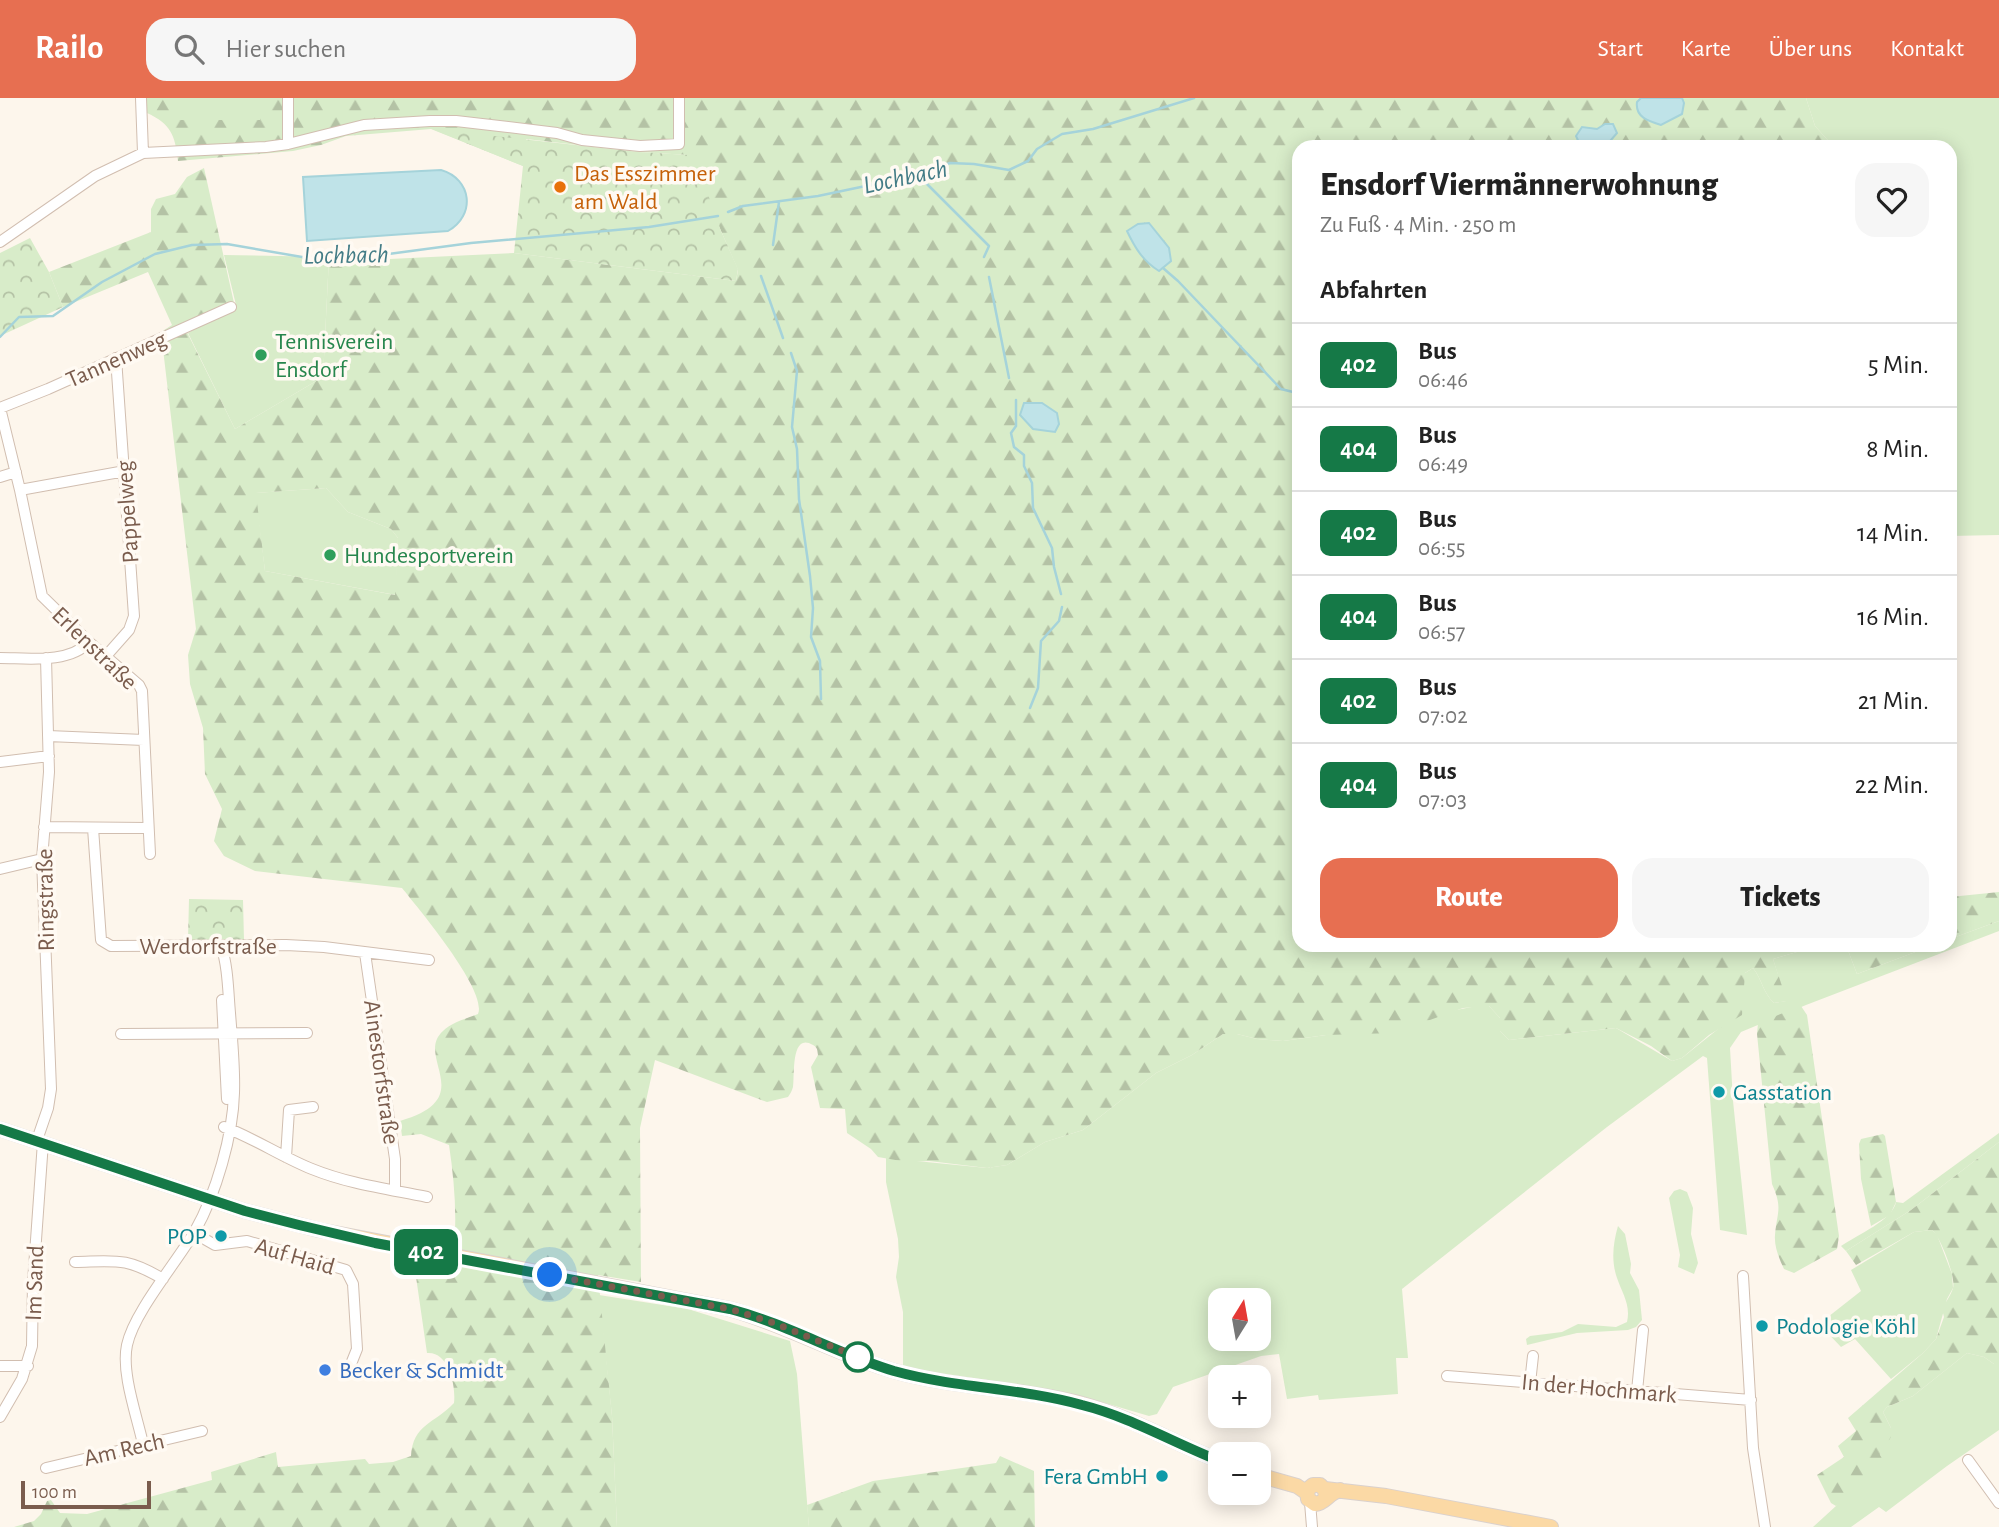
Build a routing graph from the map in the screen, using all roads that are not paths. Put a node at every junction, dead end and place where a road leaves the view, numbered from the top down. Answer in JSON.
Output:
{"nodes":[{"id":1,"x":141,"y":98,"type":"edge"},
{"id":2,"x":288,"y":98,"type":"edge"},
{"id":3,"x":679,"y":98,"type":"edge"},
{"id":4,"x":288,"y":144,"type":"junction"},
{"id":5,"x":143,"y":153,"type":"junction"},
{"id":6,"x":0,"y":242,"type":"edge"},
{"id":7,"x":232,"y":307,"type":"dead end"},
{"id":8,"x":116,"y":358,"type":"junction"},
{"id":9,"x":0,"y":408,"type":"edge"},
{"id":10,"x":125,"y":471,"type":"junction"},
{"id":11,"x":16,"y":472,"type":"junction"},
{"id":12,"x":0,"y":477,"type":"edge"},
{"id":13,"x":20,"y":490,"type":"junction"},
{"id":14,"x":89,"y":642,"type":"junction"},
{"id":15,"x":106,"y":656,"type":"junction"},
{"id":16,"x":0,"y":658,"type":"edge"},
{"id":17,"x":46,"y":659,"type":"junction"},
{"id":18,"x":48,"y":736,"type":"junction"},
{"id":19,"x":144,"y":740,"type":"junction"},
{"id":20,"x":48,"y":756,"type":"junction"},
{"id":21,"x":0,"y":762,"type":"edge"},
{"id":22,"x":44,"y":827,"type":"junction"},
{"id":23,"x":93,"y":828,"type":"junction"},
{"id":24,"x":147,"y":828,"type":"junction"},
{"id":25,"x":150,"y":854,"type":"dead end"},
{"id":26,"x":42,"y":859,"type":"junction"},
{"id":27,"x":0,"y":869,"type":"edge"},
{"id":28,"x":221,"y":944,"type":"junction"},
{"id":29,"x":365,"y":953,"type":"junction"},
{"id":30,"x":429,"y":960,"type":"dead end"},
{"id":31,"x":228,"y":1032,"type":"junction"},
{"id":32,"x":307,"y":1033,"type":"dead end"},
{"id":33,"x":121,"y":1034,"type":"dead end"},
{"id":34,"x":313,"y":1107,"type":"dead end"},
{"id":35,"x":227,"y":1128,"type":"junction"},
{"id":36,"x":0,"y":1129,"type":"edge"},
{"id":37,"x":40,"y":1141,"type":"junction"},
{"id":38,"x":286,"y":1157,"type":"junction"},
{"id":39,"x":395,"y":1191,"type":"junction"},
{"id":40,"x":427,"y":1197,"type":"dead end"},
{"id":41,"x":209,"y":1198,"type":"junction"},
{"id":42,"x":194,"y":1233,"type":"junction"},
{"id":43,"x":75,"y":1262,"type":"dead end"},
{"id":44,"x":1743,"y":1276,"type":"dead end"},
{"id":45,"x":163,"y":1279,"type":"junction"},
{"id":46,"x":1643,"y":1330,"type":"dead end"},
{"id":47,"x":1533,"y":1356,"type":"dead end"},
{"id":48,"x":351,"y":1364,"type":"dead end"},
{"id":49,"x":0,"y":1366,"type":"edge"},
{"id":50,"x":28,"y":1366,"type":"junction"},
{"id":51,"x":1447,"y":1376,"type":"dead end"},
{"id":52,"x":1530,"y":1383,"type":"junction"},
{"id":53,"x":1637,"y":1391,"type":"junction"},
{"id":54,"x":1751,"y":1400,"type":"junction"},
{"id":55,"x":0,"y":1417,"type":"edge"},
{"id":56,"x":202,"y":1431,"type":"dead end"},
{"id":57,"x":143,"y":1444,"type":"junction"},
{"id":58,"x":1208,"y":1456,"type":"edge"},
{"id":59,"x":1968,"y":1460,"type":"dead end"},
{"id":60,"x":46,"y":1468,"type":"dead end"},
{"id":61,"x":1271,"y":1478,"type":"edge"},
{"id":62,"x":1316,"y":1495,"type":"junction"},
{"id":63,"x":1999,"y":1503,"type":"edge"},
{"id":64,"x":1545,"y":1526,"type":"edge"},
{"id":65,"x":1312,"y":1527,"type":"edge"},
{"id":66,"x":1765,"y":1527,"type":"edge"}],
"edges":[{"from":1,"to":5,"type":"street"},
{"from":2,"to":4,"type":"street"},
{"from":3,"to":4,"type":"street"},
{"from":4,"to":5,"type":"street"},
{"from":5,"to":6,"type":"street"},
{"from":7,"to":8,"type":"street","name":"Tannenweg"},
{"from":8,"to":9,"type":"street","name":"Tannenweg"},
{"from":8,"to":10,"type":"street","name":"Pappelweg"},
{"from":9,"to":11,"type":"street","name":"Erlenstraße"},
{"from":10,"to":13,"type":"street"},
{"from":10,"to":15,"type":"street","name":"Pappelweg"},
{"from":11,"to":12,"type":"street"},
{"from":11,"to":13,"type":"street","name":"Erlenstraße"},
{"from":13,"to":14,"type":"street","name":"Erlenstraße"},
{"from":14,"to":15,"type":"street","name":"Erlenstraße"},
{"from":14,"to":17,"type":"street"},
{"from":15,"to":19,"type":"street","name":"Erlenstraße"},
{"from":16,"to":17,"type":"street"},
{"from":17,"to":18,"type":"street","name":"Ringstraße"},
{"from":18,"to":19,"type":"street"},
{"from":18,"to":20,"type":"street","name":"Ringstraße"},
{"from":19,"to":24,"type":"street","name":"Erlenstraße"},
{"from":20,"to":21,"type":"street"},
{"from":20,"to":22,"type":"street","name":"Ringstraße"},
{"from":22,"to":23,"type":"street"},
{"from":22,"to":26,"type":"street","name":"Ringstraße"},
{"from":23,"to":24,"type":"street"},
{"from":23,"to":28,"type":"street","name":"Werdorfstraße"},
{"from":24,"to":25,"type":"street","name":"Erlenstraße"},
{"from":26,"to":27,"type":"street"},
{"from":26,"to":37,"type":"street","name":"Ringstraße"},
{"from":28,"to":29,"type":"street","name":"Werdorfstraße"},
{"from":28,"to":31,"type":"street"},
{"from":29,"to":30,"type":"street","name":"Werdorfstraße"},
{"from":29,"to":39,"type":"street","name":"Ainestorfstraße"},
{"from":31,"to":32,"type":"street"},
{"from":31,"to":33,"type":"street"},
{"from":31,"to":35,"type":"street"},
{"from":34,"to":38,"type":"street"},
{"from":35,"to":38,"type":"street"},
{"from":35,"to":41,"type":"street"},
{"from":36,"to":37,"type":"main road"},
{"from":37,"to":41,"type":"main road"},
{"from":37,"to":50,"type":"street","name":"Im Sand"},
{"from":38,"to":39,"type":"street"},
{"from":39,"to":40,"type":"street"},
{"from":41,"to":42,"type":"street"},
{"from":41,"to":58,"type":"main road"},
{"from":42,"to":45,"type":"street"},
{"from":42,"to":48,"type":"street","name":"Auf Haid"},
{"from":43,"to":45,"type":"street"},
{"from":44,"to":54,"type":"street"},
{"from":45,"to":57,"type":"street"},
{"from":46,"to":53,"type":"street"},
{"from":47,"to":52,"type":"street"},
{"from":49,"to":50,"type":"street"},
{"from":50,"to":55,"type":"street","name":"Im Sand"},
{"from":51,"to":52,"type":"street","name":"In der Hochmark"},
{"from":52,"to":53,"type":"street","name":"In der Hochmark"},
{"from":53,"to":54,"type":"street","name":"In der Hochmark"},
{"from":54,"to":66,"type":"street"},
{"from":56,"to":57,"type":"street","name":"Am Rech"},
{"from":57,"to":60,"type":"street","name":"Am Rech"},
{"from":59,"to":63,"type":"street"},
{"from":61,"to":62,"type":"main road"},
{"from":62,"to":64,"type":"main road"},
{"from":62,"to":65,"type":"street"}]}
